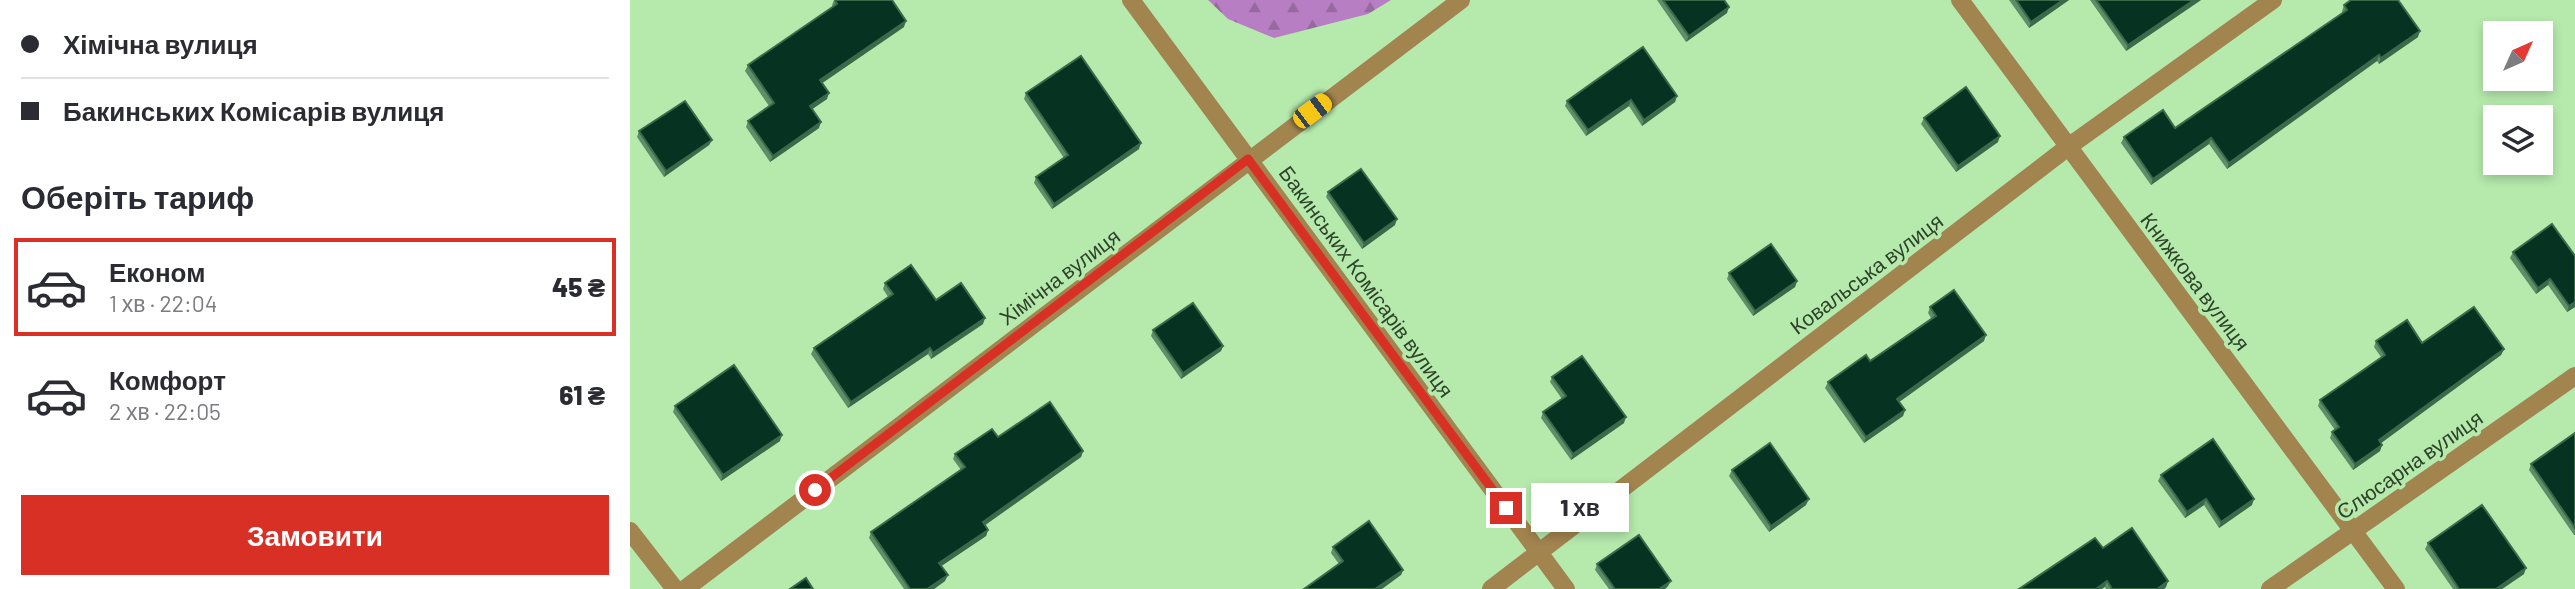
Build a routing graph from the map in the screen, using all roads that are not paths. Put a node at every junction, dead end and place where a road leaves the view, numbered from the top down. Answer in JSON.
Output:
{"nodes":[{"id":1,"x":1131,"y":0,"type":"edge"},
{"id":2,"x":1461,"y":0,"type":"edge"},
{"id":3,"x":1960,"y":0,"type":"edge"},
{"id":4,"x":2273,"y":0,"type":"edge"},
{"id":5,"x":2068,"y":148,"type":"junction"},
{"id":6,"x":1248,"y":159,"type":"junction"},
{"id":7,"x":2575,"y":376,"type":"edge"},
{"id":8,"x":2354,"y":530,"type":"junction"},
{"id":9,"x":630,"y":531,"type":"edge"},
{"id":10,"x":1538,"y":552,"type":"junction"},
{"id":11,"x":674,"y":589,"type":"edge"},
{"id":12,"x":685,"y":589,"type":"edge"},
{"id":13,"x":1491,"y":589,"type":"edge"},
{"id":14,"x":1566,"y":589,"type":"edge"},
{"id":15,"x":2270,"y":589,"type":"edge"},
{"id":16,"x":2396,"y":589,"type":"edge"}],
"edges":[{"from":1,"to":6,"type":"street","name":"Бакинських Комісарів вулиця"},
{"from":2,"to":6,"type":"street","name":"Хімічна вулиця"},
{"from":3,"to":5,"type":"street","name":"Книжкова вулиця"},
{"from":4,"to":5,"type":"street","name":"Ковальська вулиця"},
{"from":5,"to":8,"type":"street","name":"Книжкова вулиця"},
{"from":5,"to":10,"type":"street","name":"Ковальська вулиця"},
{"from":6,"to":10,"type":"street","name":"Бакинських Комісарів вулиця"},
{"from":6,"to":12,"type":"street","name":"Хімічна вулиця"},
{"from":7,"to":8,"type":"street","name":"Слюсарна вулиця"},
{"from":8,"to":15,"type":"street","name":"Слюсарна вулиця"},
{"from":8,"to":16,"type":"street","name":"Книжкова вулиця"},
{"from":9,"to":11,"type":"street"},
{"from":10,"to":13,"type":"street","name":"Ковальська вулиця"},
{"from":10,"to":14,"type":"street","name":"Бакинських Комісарів вулиця"}]}
